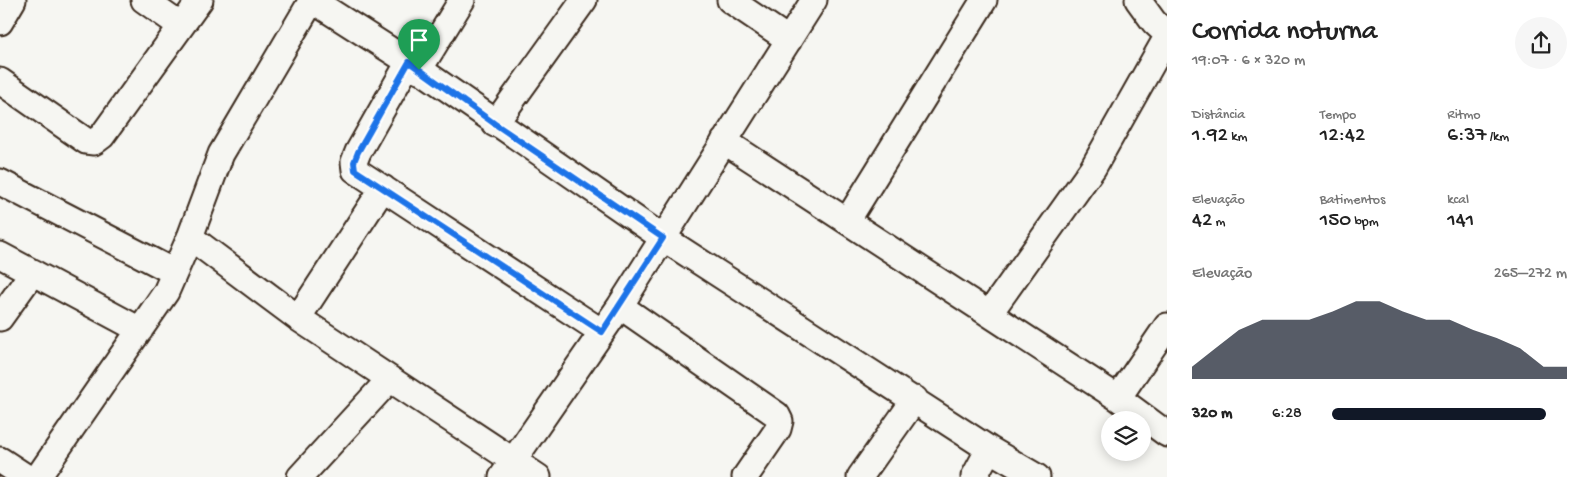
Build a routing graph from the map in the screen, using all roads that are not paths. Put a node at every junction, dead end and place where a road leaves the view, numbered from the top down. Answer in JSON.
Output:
{"nodes":[{"id":1,"x":144,"y":0,"type":"edge"},
{"id":2,"x":200,"y":0,"type":"edge"},
{"id":3,"x":312,"y":0,"type":"edge"},
{"id":4,"x":462,"y":0,"type":"edge"},
{"id":5,"x":584,"y":0,"type":"edge"},
{"id":6,"x":730,"y":0,"type":"edge"},
{"id":7,"x":814,"y":0,"type":"edge"},
{"id":8,"x":984,"y":0,"type":"edge"},
{"id":9,"x":1138,"y":0,"type":"edge"},
{"id":10,"x":181,"y":26,"type":"junction"},
{"id":11,"x":1167,"y":36,"type":"edge"},
{"id":12,"x":789,"y":40,"type":"junction"},
{"id":13,"x":414,"y":66,"type":"junction"},
{"id":14,"x":0,"y":81,"type":"edge"},
{"id":15,"x":495,"y":124,"type":"junction"},
{"id":16,"x":724,"y":141,"type":"junction"},
{"id":17,"x":0,"y":182,"type":"edge"},
{"id":18,"x":383,"y":188,"type":"junction"},
{"id":19,"x":847,"y":221,"type":"junction"},
{"id":20,"x":190,"y":237,"type":"junction"},
{"id":21,"x":663,"y":238,"type":"junction"},
{"id":22,"x":0,"y":255,"type":"edge"},
{"id":23,"x":33,"y":272,"type":"junction"},
{"id":24,"x":174,"y":272,"type":"junction"},
{"id":25,"x":620,"y":306,"type":"junction"},
{"id":26,"x":989,"y":314,"type":"junction"},
{"id":27,"x":0,"y":318,"type":"edge"},
{"id":28,"x":298,"y":318,"type":"junction"},
{"id":29,"x":1167,"y":326,"type":"edge"},
{"id":30,"x":140,"y":330,"type":"junction"},
{"id":31,"x":602,"y":332,"type":"junction"},
{"id":32,"x":388,"y":380,"type":"junction"},
{"id":33,"x":1118,"y":398,"type":"junction"},
{"id":34,"x":915,"y":399,"type":"junction"},
{"id":35,"x":1167,"y":434,"type":"edge"},
{"id":36,"x":989,"y":449,"type":"junction"},
{"id":37,"x":0,"y":460,"type":"edge"},
{"id":38,"x":507,"y":469,"type":"edge"},
{"id":39,"x":26,"y":477,"type":"edge"},
{"id":40,"x":38,"y":477,"type":"edge"},
{"id":41,"x":300,"y":477,"type":"edge"},
{"id":42,"x":538,"y":477,"type":"edge"},
{"id":43,"x":745,"y":477,"type":"edge"},
{"id":44,"x":860,"y":477,"type":"edge"},
{"id":45,"x":974,"y":477,"type":"edge"},
{"id":46,"x":1037,"y":477,"type":"edge"}],
"edges":[{"from":1,"to":10,"type":"street"},
{"from":2,"to":10,"type":"street"},
{"from":3,"to":13,"type":"street"},
{"from":3,"to":20,"type":"street"},
{"from":4,"to":13,"type":"street"},
{"from":5,"to":15,"type":"street"},
{"from":6,"to":12,"type":"street"},
{"from":7,"to":12,"type":"street"},
{"from":8,"to":19,"type":"street"},
{"from":9,"to":11,"type":"street"},
{"from":10,"to":14,"type":"street"},
{"from":11,"to":26,"type":"street"},
{"from":12,"to":16,"type":"street"},
{"from":13,"to":15,"type":"street"},
{"from":13,"to":18,"type":"street"},
{"from":15,"to":21,"type":"street"},
{"from":16,"to":19,"type":"street"},
{"from":16,"to":21,"type":"street"},
{"from":17,"to":24,"type":"street"},
{"from":18,"to":28,"type":"street"},
{"from":18,"to":31,"type":"street"},
{"from":19,"to":26,"type":"street"},
{"from":20,"to":24,"type":"street"},
{"from":20,"to":28,"type":"street"},
{"from":21,"to":25,"type":"street"},
{"from":21,"to":34,"type":"street"},
{"from":22,"to":23,"type":"street"},
{"from":23,"to":27,"type":"street"},
{"from":23,"to":30,"type":"street"},
{"from":24,"to":30,"type":"street"},
{"from":25,"to":31,"type":"street"},
{"from":25,"to":43,"type":"street"},
{"from":26,"to":33,"type":"street"},
{"from":28,"to":32,"type":"street"},
{"from":29,"to":33,"type":"street"},
{"from":30,"to":40,"type":"street"},
{"from":31,"to":38,"type":"street"},
{"from":32,"to":38,"type":"street"},
{"from":32,"to":41,"type":"street"},
{"from":33,"to":35,"type":"street"},
{"from":34,"to":36,"type":"street"},
{"from":34,"to":44,"type":"street"},
{"from":36,"to":45,"type":"street"},
{"from":36,"to":46,"type":"street"},
{"from":37,"to":39,"type":"street"},
{"from":38,"to":42,"type":"street"}]}
